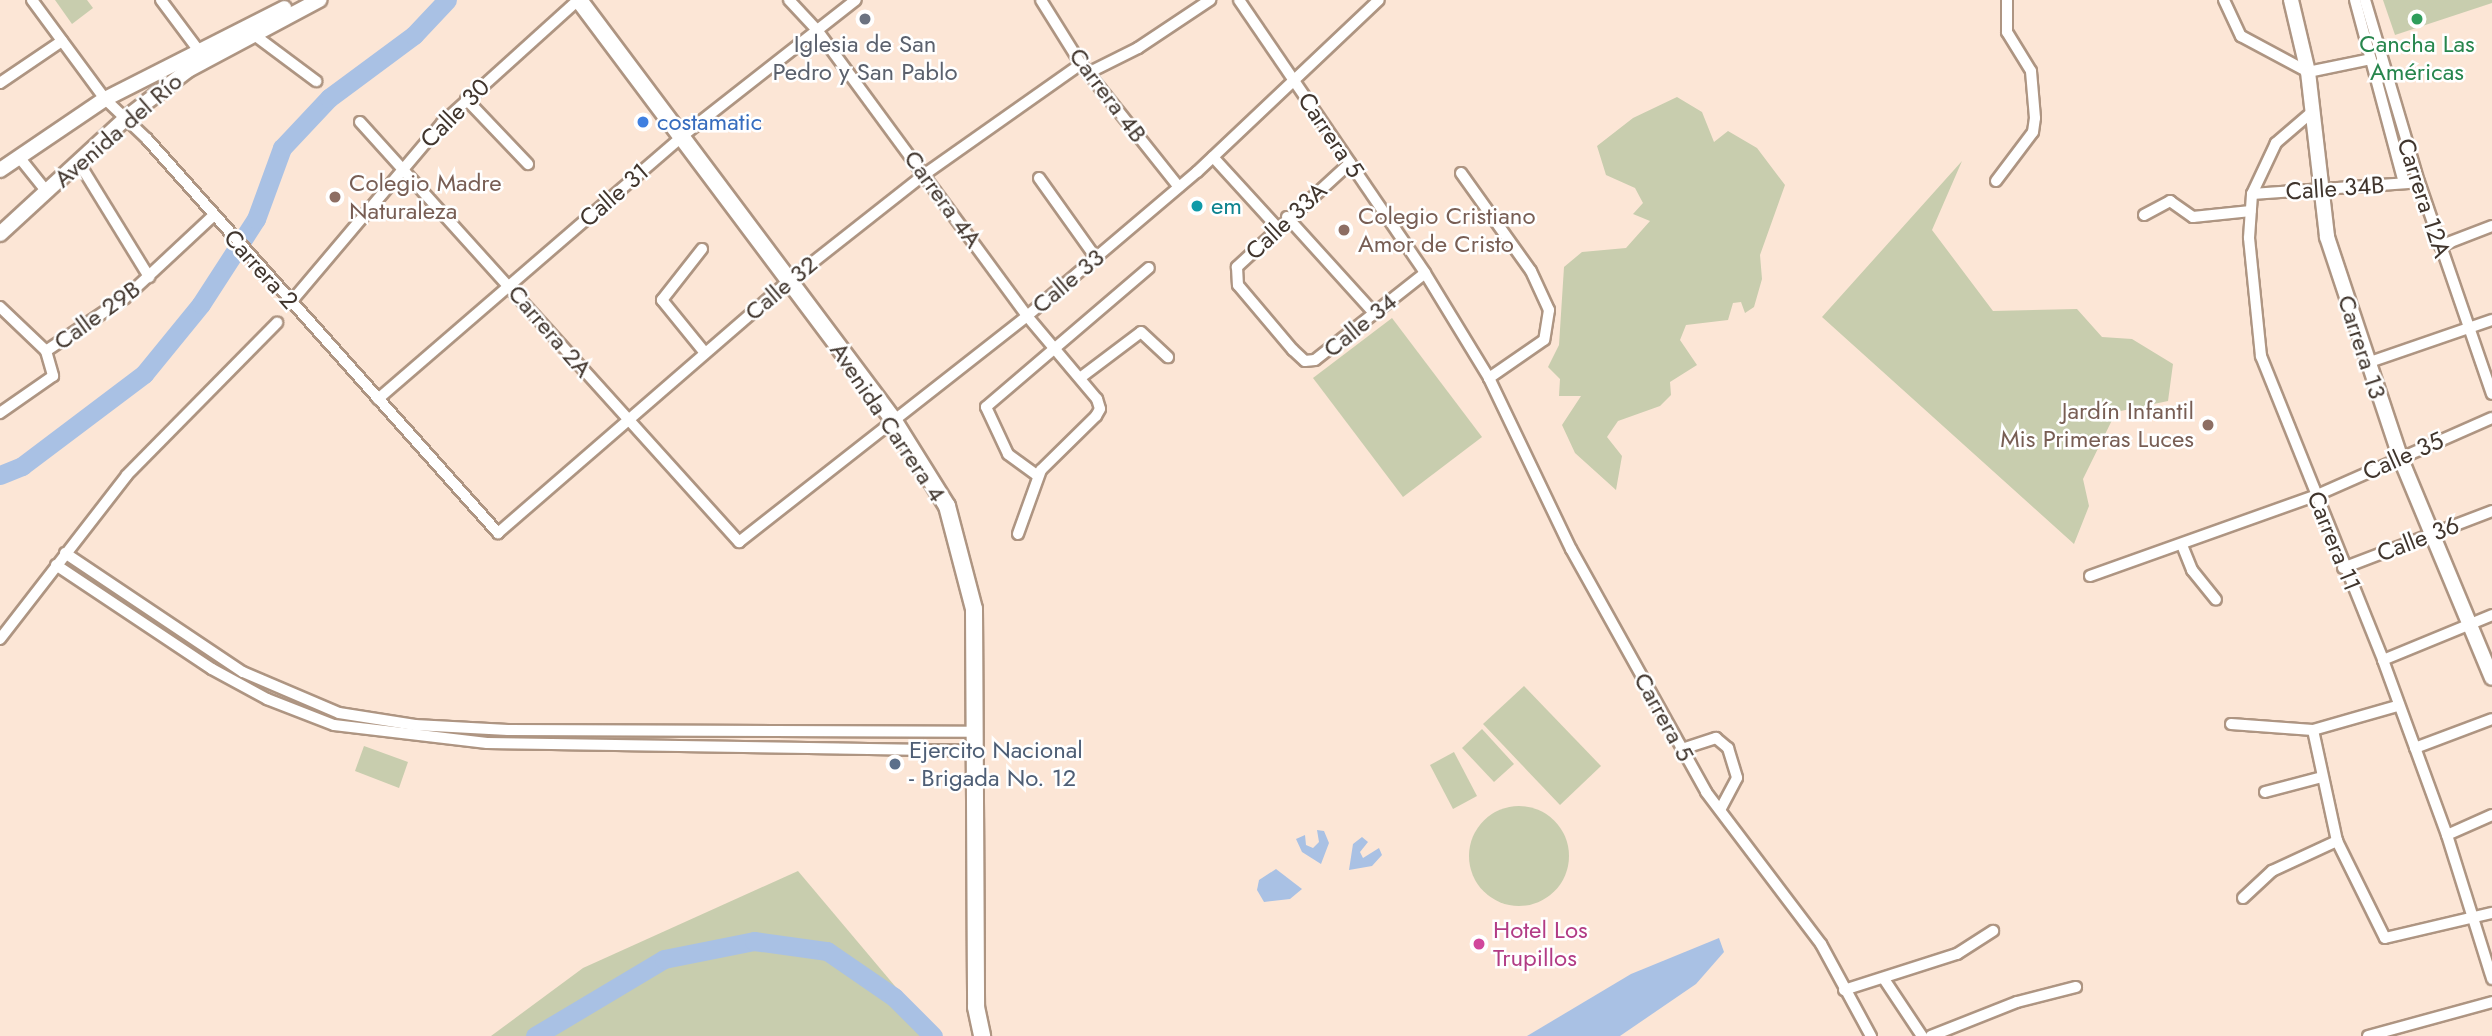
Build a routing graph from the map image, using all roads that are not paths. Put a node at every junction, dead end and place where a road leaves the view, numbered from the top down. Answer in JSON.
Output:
{"nodes":[{"id":1,"x":32,"y":0,"type":"edge"},
{"id":2,"x":161,"y":0,"type":"edge"},
{"id":3,"x":299,"y":0,"type":"edge"},
{"id":4,"x":319,"y":0,"type":"edge"},
{"id":5,"x":578,"y":0,"type":"edge"},
{"id":6,"x":789,"y":0,"type":"edge"},
{"id":7,"x":856,"y":0,"type":"edge"},
{"id":8,"x":1041,"y":0,"type":"edge"},
{"id":9,"x":1210,"y":0,"type":"edge"},
{"id":10,"x":1239,"y":0,"type":"edge"},
{"id":11,"x":1379,"y":0,"type":"edge"},
{"id":12,"x":2007,"y":0,"type":"edge"},
{"id":13,"x":2224,"y":0,"type":"edge"},
{"id":14,"x":2291,"y":0,"type":"edge"},
{"id":15,"x":2355,"y":0,"type":"edge"},
{"id":16,"x":2365,"y":0,"type":"edge"},
{"id":17,"x":817,"y":30,"type":"junction"},
{"id":18,"x":253,"y":34,"type":"junction"},
{"id":19,"x":62,"y":41,"type":"junction"},
{"id":20,"x":201,"y":54,"type":"junction"},
{"id":21,"x":2371,"y":59,"type":"junction"},
{"id":22,"x":1085,"y":69,"type":"junction"},
{"id":23,"x":2308,"y":72,"type":"junction"},
{"id":24,"x":316,"y":81,"type":"dead end"},
{"id":25,"x":1295,"y":82,"type":"junction"},
{"id":26,"x":0,"y":83,"type":"edge"},
{"id":27,"x":105,"y":99,"type":"junction"},
{"id":28,"x":466,"y":99,"type":"junction"},
{"id":29,"x":2312,"y":112,"type":"junction"},
{"id":30,"x":126,"y":118,"type":"junction"},
{"id":31,"x":360,"y":122,"type":"dead end"},
{"id":32,"x":681,"y":137,"type":"junction"},
{"id":33,"x":19,"y":157,"type":"junction"},
{"id":34,"x":1213,"y":157,"type":"junction"},
{"id":35,"x":79,"y":163,"type":"junction"},
{"id":36,"x":1350,"y":163,"type":"junction"},
{"id":37,"x":528,"y":164,"type":"dead end"},
{"id":38,"x":403,"y":167,"type":"junction"},
{"id":39,"x":0,"y":170,"type":"edge"},
{"id":40,"x":1461,"y":173,"type":"dead end"},
{"id":41,"x":925,"y":174,"type":"junction"},
{"id":42,"x":1039,"y":178,"type":"dead end"},
{"id":43,"x":1996,"y":181,"type":"dead end"},
{"id":44,"x":2419,"y":182,"type":"junction"},
{"id":45,"x":2404,"y":183,"type":"junction"},
{"id":46,"x":1179,"y":187,"type":"junction"},
{"id":47,"x":2319,"y":191,"type":"junction"},
{"id":48,"x":47,"y":192,"type":"junction"},
{"id":49,"x":2252,"y":194,"type":"junction"},
{"id":50,"x":2250,"y":211,"type":"junction"},
{"id":51,"x":2144,"y":215,"type":"dead end"},
{"id":52,"x":213,"y":216,"type":"junction"},
{"id":53,"x":1287,"y":217,"type":"junction"},
{"id":54,"x":2492,"y":226,"type":"edge"},
{"id":55,"x":1277,"y":227,"type":"junction"},
{"id":56,"x":0,"y":234,"type":"edge"},
{"id":57,"x":2440,"y":246,"type":"junction"},
{"id":58,"x":702,"y":248,"type":"dead end"},
{"id":59,"x":1096,"y":258,"type":"junction"},
{"id":60,"x":1149,"y":268,"type":"dead end"},
{"id":61,"x":1425,"y":273,"type":"junction"},
{"id":62,"x":149,"y":276,"type":"junction"},
{"id":63,"x":789,"y":281,"type":"junction"},
{"id":64,"x":511,"y":286,"type":"junction"},
{"id":65,"x":291,"y":303,"type":"junction"},
{"id":66,"x":0,"y":307,"type":"edge"},
{"id":67,"x":1374,"y":313,"type":"junction"},
{"id":68,"x":1027,"y":316,"type":"junction"},
{"id":69,"x":2492,"y":320,"type":"edge"},
{"id":70,"x":278,"y":323,"type":"dead end"},
{"id":71,"x":2467,"y":330,"type":"junction"},
{"id":72,"x":1053,"y":346,"type":"junction"},
{"id":73,"x":1293,"y":350,"type":"joint"},
{"id":74,"x":47,"y":351,"type":"junction"},
{"id":75,"x":705,"y":353,"type":"junction"},
{"id":76,"x":1168,"y":357,"type":"dead end"},
{"id":77,"x":2367,"y":363,"type":"junction"},
{"id":78,"x":1080,"y":378,"type":"junction"},
{"id":79,"x":1489,"y":378,"type":"junction"},
{"id":80,"x":2492,"y":394,"type":"edge"},
{"id":81,"x":378,"y":399,"type":"junction"},
{"id":82,"x":0,"y":413,"type":"edge"},
{"id":83,"x":892,"y":418,"type":"junction"},
{"id":84,"x":2492,"y":418,"type":"edge"},
{"id":85,"x":627,"y":419,"type":"junction"},
{"id":86,"x":2400,"y":457,"type":"junction"},
{"id":87,"x":1038,"y":476,"type":"junction"},
{"id":88,"x":2315,"y":496,"type":"junction"},
{"id":89,"x":2492,"y":511,"type":"edge"},
{"id":90,"x":2432,"y":532,"type":"junction"},
{"id":91,"x":498,"y":533,"type":"joint"},
{"id":92,"x":1018,"y":534,"type":"dead end"},
{"id":93,"x":739,"y":542,"type":"joint"},
{"id":94,"x":2182,"y":545,"type":"junction"},
{"id":95,"x":65,"y":552,"type":"junction"},
{"id":96,"x":57,"y":565,"type":"junction"},
{"id":97,"x":2343,"y":568,"type":"junction"},
{"id":98,"x":2090,"y":576,"type":"dead end"},
{"id":99,"x":2216,"y":600,"type":"dead end"},
{"id":100,"x":2492,"y":615,"type":"edge"},
{"id":101,"x":2470,"y":623,"type":"junction"},
{"id":102,"x":0,"y":639,"type":"edge"},
{"id":103,"x":2383,"y":660,"type":"junction"},
{"id":104,"x":2492,"y":678,"type":"edge"},
{"id":105,"x":305,"y":701,"type":"junction"},
{"id":106,"x":2397,"y":706,"type":"junction"},
{"id":107,"x":300,"y":713,"type":"junction"},
{"id":108,"x":2492,"y":719,"type":"edge"},
{"id":109,"x":2231,"y":723,"type":"dead end"},
{"id":110,"x":2313,"y":730,"type":"junction"},
{"id":111,"x":976,"y":732,"type":"junction"},
{"id":112,"x":2415,"y":748,"type":"junction"},
{"id":113,"x":1682,"y":749,"type":"junction"},
{"id":114,"x":976,"y":751,"type":"junction"},
{"id":115,"x":2322,"y":777,"type":"junction"},
{"id":116,"x":2265,"y":792,"type":"dead end"},
{"id":117,"x":1720,"y":810,"type":"junction"},
{"id":118,"x":2492,"y":815,"type":"edge"},
{"id":119,"x":2447,"y":835,"type":"junction"},
{"id":120,"x":2337,"y":841,"type":"junction"},
{"id":121,"x":2243,"y":898,"type":"dead end"},
{"id":122,"x":2492,"y":913,"type":"edge"},
{"id":123,"x":2475,"y":920,"type":"junction"},
{"id":124,"x":1993,"y":931,"type":"dead end"},
{"id":125,"x":1884,"y":979,"type":"junction"},
{"id":126,"x":2492,"y":979,"type":"edge"},
{"id":127,"x":2076,"y":988,"type":"dead end"},
{"id":128,"x":1844,"y":990,"type":"junction"},
{"id":129,"x":2492,"y":1002,"type":"edge"},
{"id":130,"x":982,"y":1036,"type":"edge"},
{"id":131,"x":1871,"y":1036,"type":"edge"},
{"id":132,"x":1922,"y":1036,"type":"edge"},
{"id":133,"x":1931,"y":1036,"type":"edge"},
{"id":134,"x":2368,"y":1036,"type":"edge"}],
"edges":[{"from":1,"to":19,"type":"street","name":"Carrera 2"},
{"from":2,"to":20,"type":"street"},
{"from":3,"to":20,"type":"street","name":"Avenida del Río"},
{"from":4,"to":18,"type":"street","name":"Avenida del Río"},
{"from":5,"to":28,"type":"street","name":"Calle 30"},
{"from":5,"to":32,"type":"main road","name":"Avenida Carrera 4"},
{"from":6,"to":17,"type":"street","name":"Carrera 4A"},
{"from":7,"to":17,"type":"street","name":"Calle 31"},
{"from":8,"to":22,"type":"street","name":"Carrera 4B"},
{"from":9,"to":22,"type":"street","name":"Calle 32"},
{"from":10,"to":25,"type":"street","name":"Carrera 5"},
{"from":11,"to":25,"type":"street","name":"Calle 33"},
{"from":12,"to":43,"type":"street"},
{"from":13,"to":23,"type":"street"},
{"from":14,"to":23,"type":"street","name":"Carrera 13"},
{"from":15,"to":21,"type":"street"},
{"from":16,"to":44,"type":"street","name":"Carrera 12A"},
{"from":17,"to":32,"type":"street","name":"Calle 31"},
{"from":17,"to":41,"type":"street","name":"Carrera 4A"},
{"from":18,"to":20,"type":"street","name":"Avenida del Río"},
{"from":18,"to":24,"type":"street"},
{"from":19,"to":26,"type":"street"},
{"from":19,"to":27,"type":"street","name":"Carrera 2"},
{"from":20,"to":27,"type":"street","name":"Avenida del Río"},
{"from":20,"to":30,"type":"street","name":"Avenida del Río"},
{"from":21,"to":23,"type":"street"},
{"from":21,"to":45,"type":"street"},
{"from":22,"to":41,"type":"street","name":"Calle 32"},
{"from":22,"to":46,"type":"street","name":"Carrera 4B"},
{"from":23,"to":29,"type":"street","name":"Carrera 13"},
{"from":25,"to":34,"type":"street","name":"Calle 33"},
{"from":25,"to":36,"type":"street","name":"Carrera 5"},
{"from":27,"to":30,"type":"street","name":"Carrera 2"},
{"from":27,"to":33,"type":"street","name":"Avenida del Río"},
{"from":28,"to":37,"type":"street"},
{"from":28,"to":38,"type":"street","name":"Calle 30"},
{"from":29,"to":47,"type":"street","name":"Carrera 13"},
{"from":29,"to":49,"type":"street","name":"Carrera 11"},
{"from":30,"to":35,"type":"street","name":"Avenida del Río"},
{"from":30,"to":52,"type":"street","name":"Carrera 2"},
{"from":31,"to":38,"type":"street","name":"Carrera 2A"},
{"from":32,"to":63,"type":"main road","name":"Avenida Carrera 4"},
{"from":32,"to":64,"type":"street","name":"Calle 31"},
{"from":33,"to":39,"type":"street","name":"Avenida del Río"},
{"from":33,"to":48,"type":"street"},
{"from":34,"to":46,"type":"street","name":"Calle 33"},
{"from":34,"to":55,"type":"street"},
{"from":35,"to":48,"type":"street","name":"Avenida del Río"},
{"from":35,"to":62,"type":"street"},
{"from":36,"to":53,"type":"street","name":"Calle 33A"},
{"from":36,"to":61,"type":"street","name":"Carrera 5"},
{"from":38,"to":64,"type":"street","name":"Carrera 2A"},
{"from":38,"to":65,"type":"street","name":"Calle 30"},
{"from":40,"to":79,"type":"street"},
{"from":41,"to":63,"type":"street","name":"Calle 32"},
{"from":41,"to":68,"type":"street","name":"Carrera 4A"},
{"from":42,"to":59,"type":"street"},
{"from":44,"to":45,"type":"street","name":"Calle 34B"},
{"from":44,"to":57,"type":"street","name":"Carrera 12A"},
{"from":45,"to":47,"type":"street","name":"Calle 34B"},
{"from":46,"to":59,"type":"street","name":"Calle 33"},
{"from":47,"to":49,"type":"street","name":"Calle 34B"},
{"from":47,"to":77,"type":"street","name":"Carrera 13"},
{"from":48,"to":56,"type":"street","name":"Avenida del Río"},
{"from":49,"to":50,"type":"street","name":"Carrera 11"},
{"from":50,"to":51,"type":"street"},
{"from":50,"to":88,"type":"street","name":"Carrera 11"},
{"from":52,"to":62,"type":"street","name":"Calle 29B"},
{"from":52,"to":65,"type":"street","name":"Carrera 2"},
{"from":53,"to":55,"type":"street","name":"Calle 33A"},
{"from":53,"to":67,"type":"street"},
{"from":54,"to":57,"type":"street"},
{"from":55,"to":73,"type":"street","name":"Calle 33A"},
{"from":57,"to":71,"type":"street","name":"Carrera 12A"},
{"from":58,"to":75,"type":"street"},
{"from":59,"to":68,"type":"street","name":"Calle 33"},
{"from":60,"to":72,"type":"street"},
{"from":61,"to":67,"type":"street","name":"Calle 34"},
{"from":61,"to":79,"type":"street","name":"Carrera 5"},
{"from":62,"to":74,"type":"street","name":"Calle 29B"},
{"from":63,"to":75,"type":"street","name":"Calle 32"},
{"from":63,"to":83,"type":"main road","name":"Avenida Carrera 4"},
{"from":64,"to":81,"type":"street","name":"Calle 31"},
{"from":64,"to":85,"type":"street","name":"Carrera 2A"},
{"from":65,"to":81,"type":"street","name":"Carrera 2"},
{"from":66,"to":74,"type":"street"},
{"from":67,"to":73,"type":"street","name":"Calle 34"},
{"from":68,"to":72,"type":"street","name":"Carrera 4A"},
{"from":68,"to":83,"type":"street","name":"Calle 33"},
{"from":69,"to":71,"type":"street"},
{"from":70,"to":95,"type":"street"},
{"from":71,"to":77,"type":"street"},
{"from":71,"to":80,"type":"street","name":"Carrera 12A"},
{"from":72,"to":78,"type":"street","name":"Carrera 4A"},
{"from":72,"to":87,"type":"street"},
{"from":74,"to":82,"type":"street","name":"Calle 29B"},
{"from":75,"to":85,"type":"street","name":"Calle 32"},
{"from":76,"to":78,"type":"street"},
{"from":77,"to":86,"type":"street","name":"Carrera 13"},
{"from":78,"to":87,"type":"street","name":"Carrera 4A"},
{"from":79,"to":113,"type":"street","name":"Carrera 5"},
{"from":81,"to":91,"type":"street","name":"Carrera 2"},
{"from":83,"to":93,"type":"street","name":"Calle 33"},
{"from":83,"to":111,"type":"main road","name":"Avenida Carrera 4"},
{"from":84,"to":86,"type":"street","name":"Calle 35"},
{"from":85,"to":91,"type":"street","name":"Calle 32"},
{"from":85,"to":93,"type":"street","name":"Carrera 2A"},
{"from":86,"to":88,"type":"street","name":"Calle 35"},
{"from":86,"to":90,"type":"street","name":"Carrera 13"},
{"from":87,"to":92,"type":"street"},
{"from":88,"to":94,"type":"street","name":"Calle 35"},
{"from":88,"to":97,"type":"street","name":"Carrera 11"},
{"from":89,"to":90,"type":"street","name":"Calle 36"},
{"from":90,"to":97,"type":"street","name":"Calle 36"},
{"from":90,"to":101,"type":"street","name":"Carrera 13"},
{"from":94,"to":98,"type":"street","name":"Calle 35"},
{"from":94,"to":99,"type":"street"},
{"from":95,"to":96,"type":"street"},
{"from":95,"to":105,"type":"street"},
{"from":96,"to":102,"type":"street"},
{"from":96,"to":107,"type":"street"},
{"from":97,"to":103,"type":"street","name":"Carrera 11"},
{"from":100,"to":101,"type":"street"},
{"from":101,"to":103,"type":"street"},
{"from":101,"to":104,"type":"street","name":"Carrera 13"},
{"from":103,"to":106,"type":"street","name":"Carrera 11"},
{"from":105,"to":107,"type":"street"},
{"from":105,"to":111,"type":"street"},
{"from":106,"to":110,"type":"street"},
{"from":106,"to":112,"type":"street","name":"Carrera 11"},
{"from":107,"to":114,"type":"street"},
{"from":108,"to":112,"type":"street"},
{"from":109,"to":110,"type":"street"},
{"from":110,"to":115,"type":"street"},
{"from":111,"to":114,"type":"main road","name":"Avenida Carrera 4"},
{"from":112,"to":119,"type":"street","name":"Carrera 11"},
{"from":113,"to":117,"type":"street","name":"Carrera 5"},
{"from":113,"to":117,"type":"street"},
{"from":114,"to":130,"type":"main road","name":"Avenida Carrera 4"},
{"from":115,"to":116,"type":"street"},
{"from":115,"to":120,"type":"street"},
{"from":117,"to":128,"type":"street","name":"Carrera 5"},
{"from":118,"to":119,"type":"street"},
{"from":119,"to":123,"type":"street","name":"Carrera 11"},
{"from":120,"to":121,"type":"street"},
{"from":120,"to":123,"type":"street"},
{"from":122,"to":123,"type":"street"},
{"from":123,"to":126,"type":"street","name":"Carrera 11"},
{"from":124,"to":125,"type":"street"},
{"from":125,"to":128,"type":"street"},
{"from":125,"to":132,"type":"street"},
{"from":127,"to":133,"type":"street"},
{"from":128,"to":131,"type":"street","name":"Carrera 5"},
{"from":129,"to":134,"type":"street"}]}
